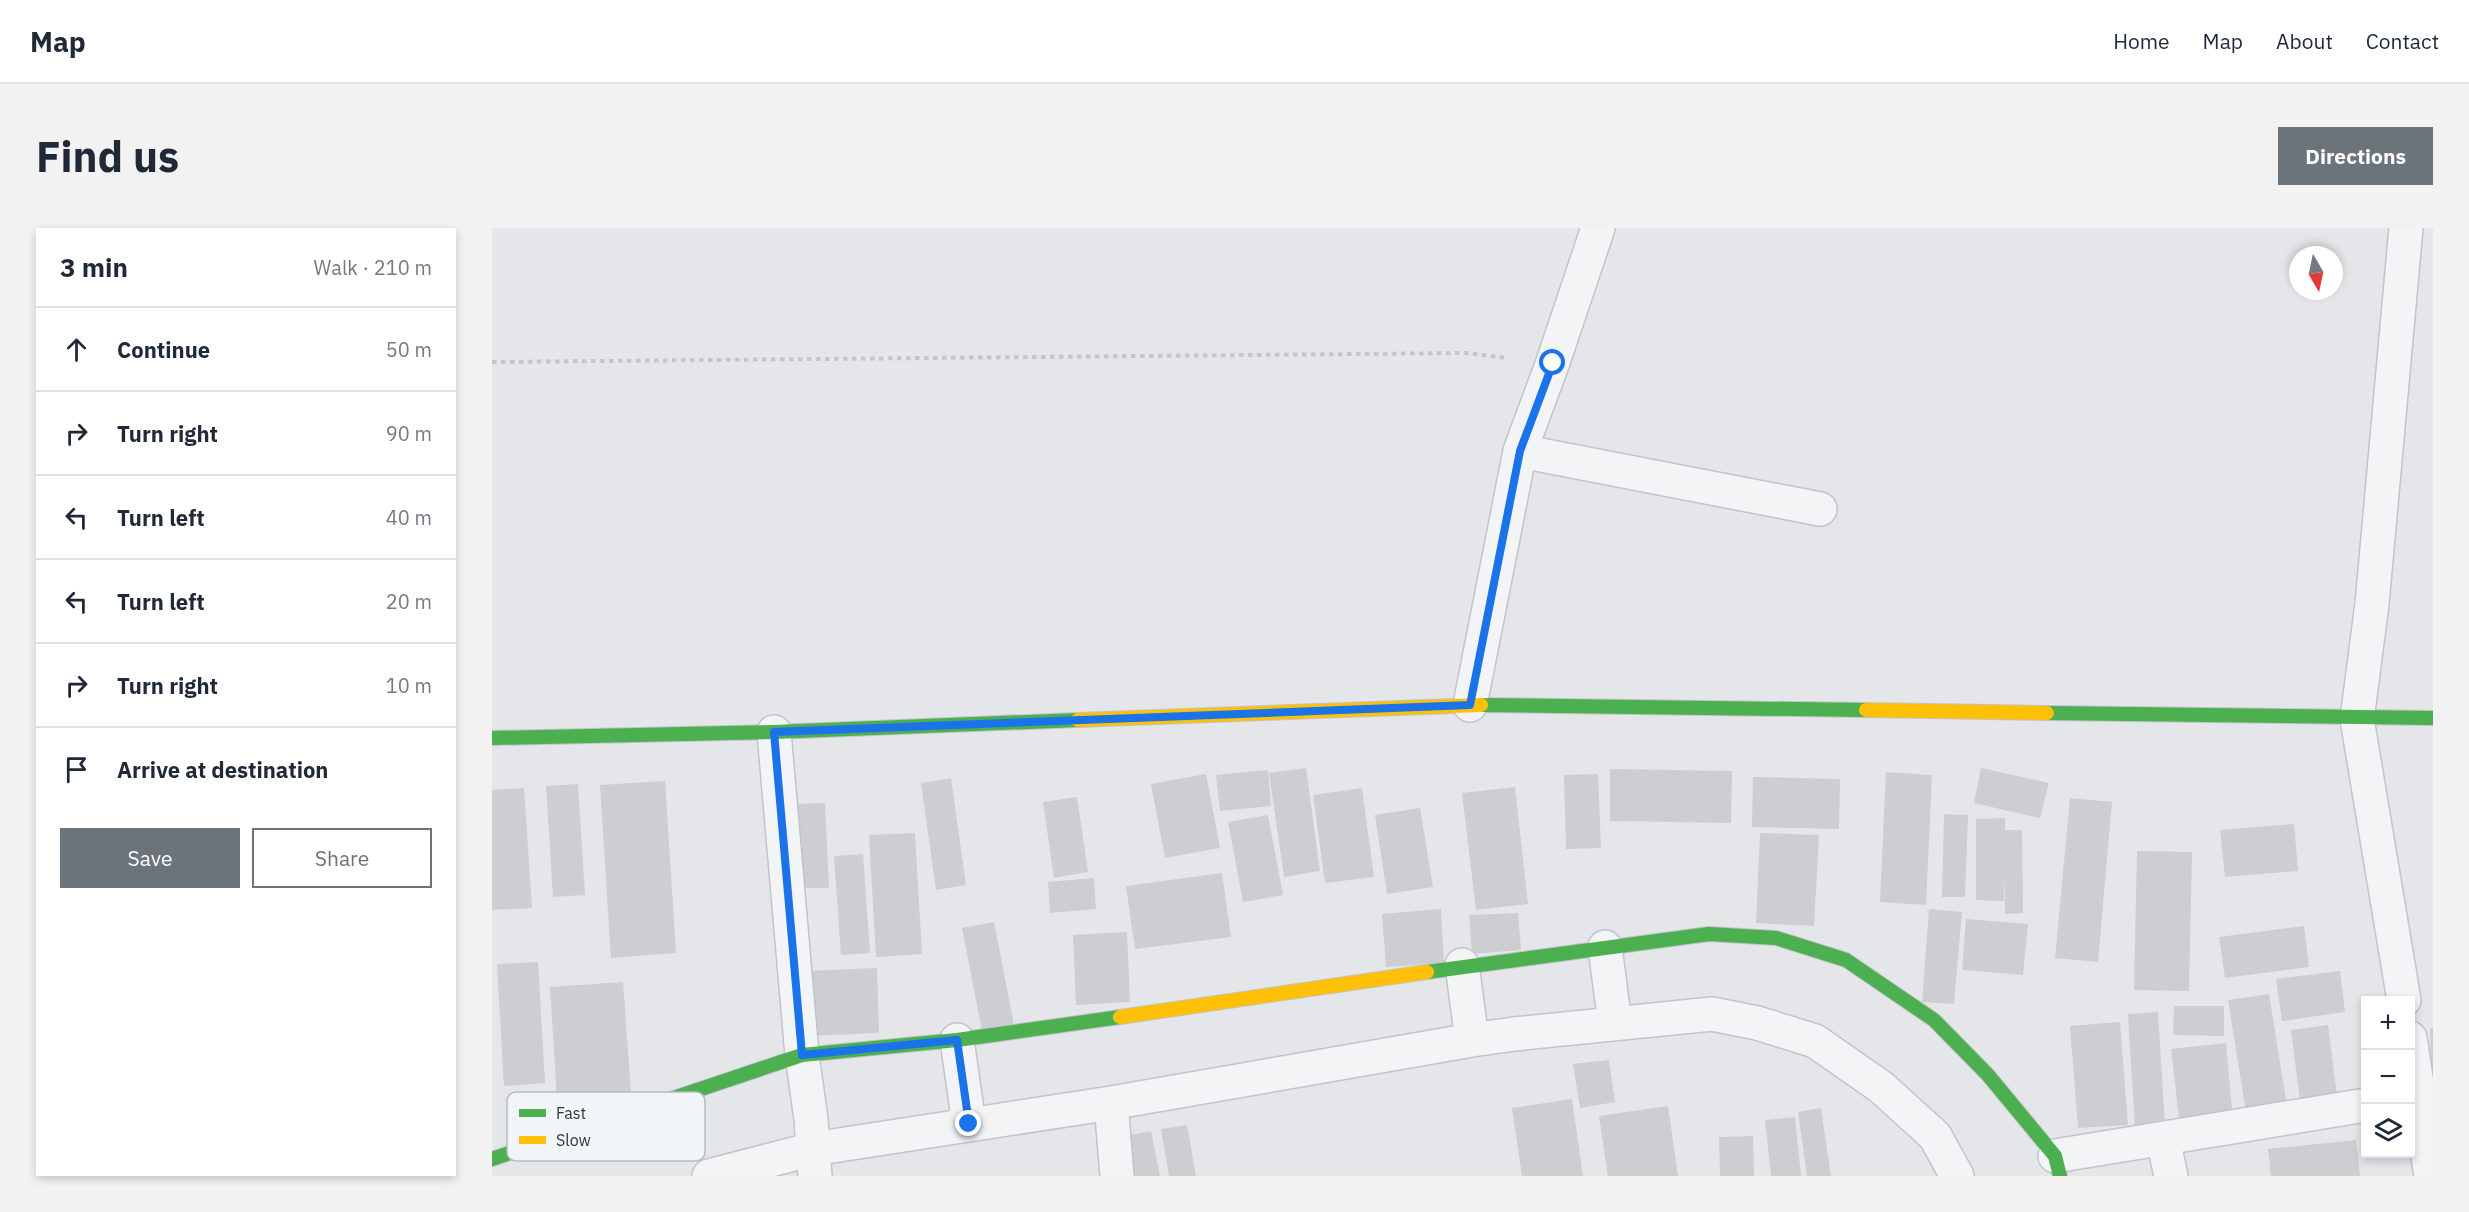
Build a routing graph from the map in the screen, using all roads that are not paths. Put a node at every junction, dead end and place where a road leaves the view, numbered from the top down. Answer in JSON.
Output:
{"nodes":[{"id":1,"x":1598,"y":228,"type":"edge"},
{"id":2,"x":2406,"y":228,"type":"edge"},
{"id":3,"x":1520,"y":451,"type":"junction"},
{"id":4,"x":1820,"y":509,"type":"dead end"},
{"id":5,"x":1470,"y":705,"type":"junction"},
{"id":6,"x":2433,"y":718,"type":"edge"},
{"id":7,"x":2357,"y":719,"type":"junction"},
{"id":8,"x":774,"y":732,"type":"junction"},
{"id":9,"x":492,"y":738,"type":"edge"},
{"id":10,"x":1606,"y":956,"type":"junction"},
{"id":11,"x":1464,"y":972,"type":"junction"},
{"id":12,"x":2403,"y":996,"type":"edge"},
{"id":13,"x":1613,"y":1014,"type":"junction"},
{"id":14,"x":1471,"y":1034,"type":"junction"},
{"id":15,"x":959,"y":1047,"type":"junction"},
{"id":16,"x":2412,"y":1050,"type":"edge"},
{"id":17,"x":803,"y":1065,"type":"junction"},
{"id":18,"x":705,"y":1095,"type":"edge"},
{"id":19,"x":2421,"y":1096,"type":"edge"},
{"id":20,"x":1112,"y":1103,"type":"junction"},
{"id":21,"x":2361,"y":1107,"type":"edge"},
{"id":22,"x":968,"y":1113,"type":"junction"},
{"id":23,"x":2163,"y":1139,"type":"junction"},
{"id":24,"x":813,"y":1148,"type":"edge"},
{"id":25,"x":507,"y":1154,"type":"edge"},
{"id":26,"x":492,"y":1159,"type":"edge"},
{"id":27,"x":2058,"y":1166,"type":"edge"},
{"id":28,"x":709,"y":1176,"type":"edge"},
{"id":29,"x":1117,"y":1176,"type":"edge"},
{"id":30,"x":1958,"y":1176,"type":"edge"},
{"id":31,"x":2171,"y":1176,"type":"edge"},
{"id":32,"x":2431,"y":1176,"type":"edge"}],
"edges":[{"from":1,"to":3,"type":"street"},
{"from":2,"to":7,"type":"street"},
{"from":3,"to":4,"type":"street"},
{"from":3,"to":5,"type":"street"},
{"from":5,"to":7,"type":"street"},
{"from":5,"to":8,"type":"street"},
{"from":6,"to":7,"type":"street"},
{"from":7,"to":12,"type":"street"},
{"from":8,"to":9,"type":"street"},
{"from":8,"to":17,"type":"street"},
{"from":10,"to":11,"type":"street"},
{"from":10,"to":13,"type":"street"},
{"from":10,"to":27,"type":"street"},
{"from":11,"to":14,"type":"street"},
{"from":11,"to":15,"type":"street"},
{"from":13,"to":14,"type":"street"},
{"from":13,"to":30,"type":"street"},
{"from":14,"to":20,"type":"street"},
{"from":15,"to":17,"type":"street"},
{"from":15,"to":22,"type":"street"},
{"from":16,"to":19,"type":"street"},
{"from":17,"to":18,"type":"street"},
{"from":17,"to":24,"type":"street"},
{"from":19,"to":32,"type":"street"},
{"from":20,"to":22,"type":"street"},
{"from":20,"to":29,"type":"street"},
{"from":21,"to":23,"type":"street"},
{"from":22,"to":24,"type":"street"},
{"from":23,"to":27,"type":"street"},
{"from":23,"to":31,"type":"street"},
{"from":24,"to":28,"type":"street"},
{"from":25,"to":26,"type":"street"}]}
